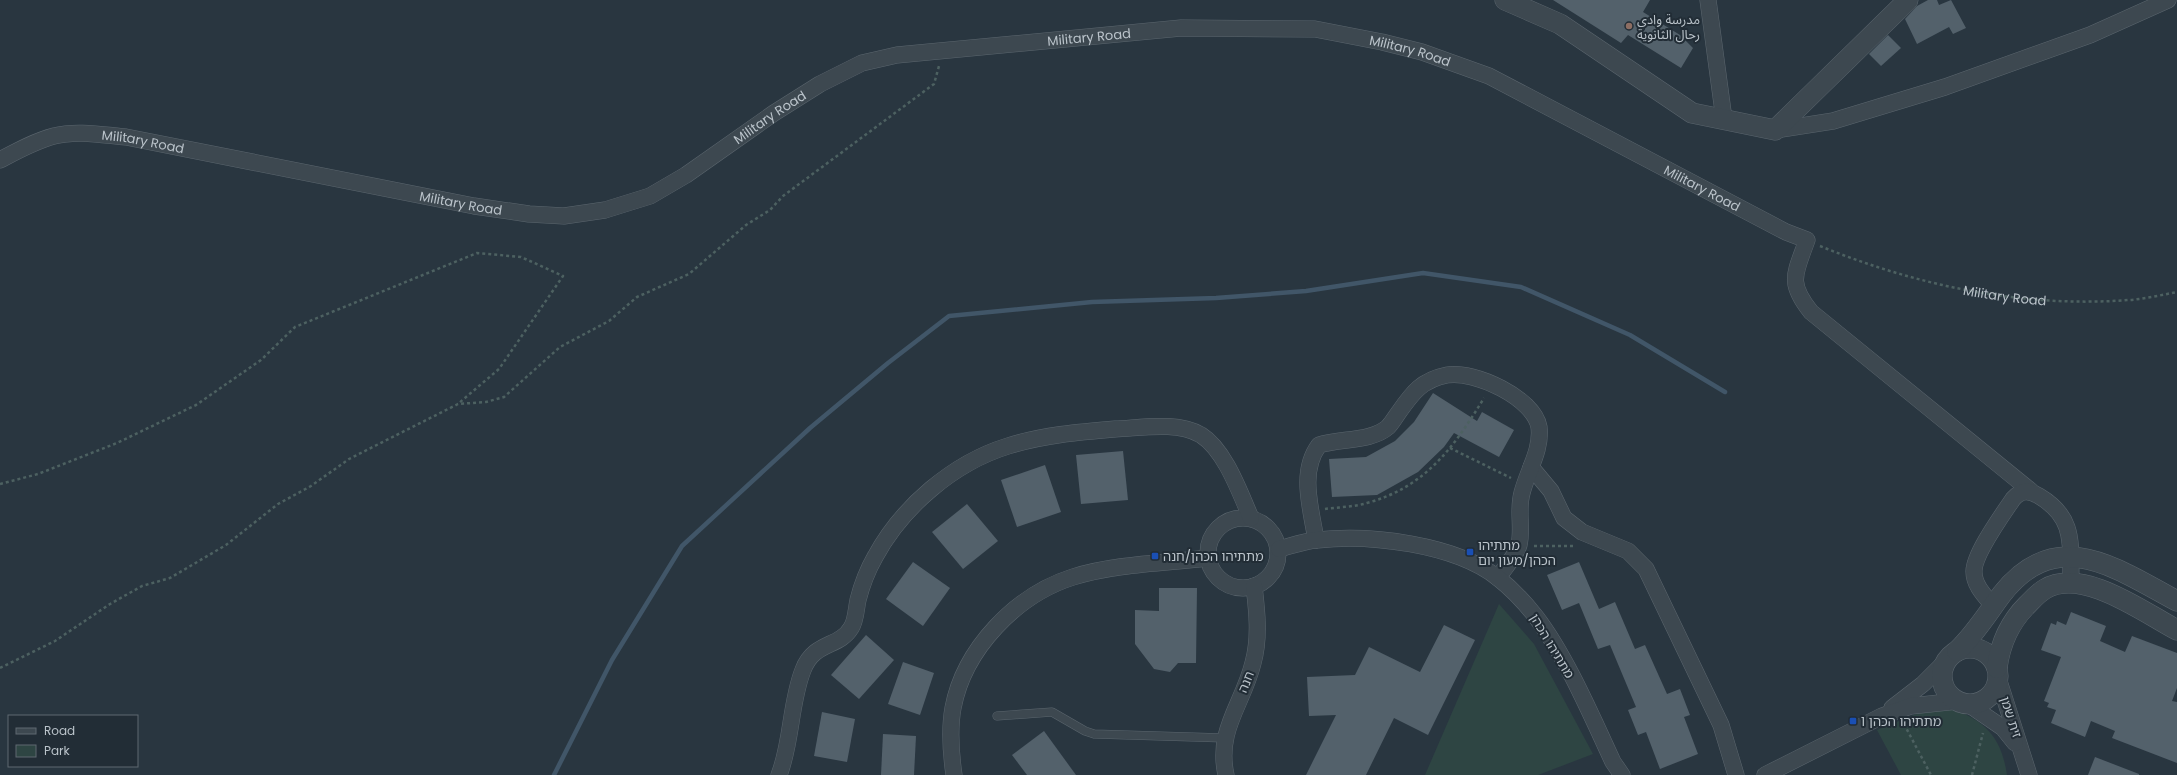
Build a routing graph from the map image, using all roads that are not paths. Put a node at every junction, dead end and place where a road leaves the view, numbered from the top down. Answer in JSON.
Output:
{"nodes":[{"id":1,"x":1505,"y":0,"type":"edge"},
{"id":2,"x":1708,"y":0,"type":"edge"},
{"id":3,"x":1908,"y":0,"type":"edge"},
{"id":4,"x":2168,"y":0,"type":"edge"},
{"id":5,"x":1724,"y":119,"type":"junction"},
{"id":6,"x":1775,"y":130,"type":"junction"},
{"id":7,"x":0,"y":160,"type":"edge"},
{"id":8,"x":1531,"y":468,"type":"junction"},
{"id":9,"x":2031,"y":491,"type":"junction"},
{"id":10,"x":1251,"y":518,"type":"junction"},
{"id":11,"x":1316,"y":540,"type":"junction"},
{"id":12,"x":1279,"y":548,"type":"junction"},
{"id":13,"x":2070,"y":556,"type":"junction"},
{"id":14,"x":1208,"y":558,"type":"junction"},
{"id":15,"x":1498,"y":578,"type":"junction"},
{"id":16,"x":2071,"y":582,"type":"junction"},
{"id":17,"x":1254,"y":586,"type":"junction"},
{"id":18,"x":2177,"y":601,"type":"edge"},
{"id":19,"x":1994,"y":607,"type":"junction"},
{"id":20,"x":2177,"y":630,"type":"edge"},
{"id":21,"x":1954,"y":654,"type":"junction"},
{"id":22,"x":1998,"y":673,"type":"junction"},
{"id":23,"x":1963,"y":703,"type":"junction"},
{"id":24,"x":997,"y":716,"type":"dead end"},
{"id":25,"x":1882,"y":716,"type":"junction"},
{"id":26,"x":1225,"y":738,"type":"junction"},
{"id":27,"x":2023,"y":755,"type":"junction"},
{"id":28,"x":778,"y":775,"type":"edge"},
{"id":29,"x":954,"y":775,"type":"edge"},
{"id":30,"x":1226,"y":775,"type":"edge"},
{"id":31,"x":1622,"y":775,"type":"edge"},
{"id":32,"x":1736,"y":775,"type":"edge"},
{"id":33,"x":1765,"y":775,"type":"edge"},
{"id":34,"x":2029,"y":775,"type":"edge"}],
"edges":[{"from":1,"to":5,"type":"street"},
{"from":2,"to":5,"type":"street"},
{"from":3,"to":6,"type":"street"},
{"from":4,"to":6,"type":"street"},
{"from":5,"to":6,"type":"street"},
{"from":7,"to":9,"type":"street","name":"Military Road"},
{"from":8,"to":11,"type":"street"},
{"from":8,"to":15,"type":"street"},
{"from":8,"to":32,"type":"street"},
{"from":9,"to":13,"type":"street"},
{"from":9,"to":19,"type":"street"},
{"from":10,"to":12,"type":"street"},
{"from":10,"to":14,"type":"street"},
{"from":10,"to":28,"type":"street"},
{"from":11,"to":12,"type":"street","name":"מתתיהו הכהן"},
{"from":11,"to":15,"type":"street","name":"מתתיהו הכהן"},
{"from":12,"to":17,"type":"street"},
{"from":13,"to":16,"type":"street"},
{"from":13,"to":18,"type":"street"},
{"from":13,"to":19,"type":"street"},
{"from":14,"to":17,"type":"street"},
{"from":14,"to":29,"type":"street"},
{"from":15,"to":31,"type":"street","name":"מתתיהו הכהן"},
{"from":16,"to":20,"type":"street"},
{"from":16,"to":22,"type":"street"},
{"from":17,"to":26,"type":"street","name":"חנה"},
{"from":19,"to":21,"type":"street"},
{"from":21,"to":22,"type":"street"},
{"from":21,"to":23,"type":"street"},
{"from":21,"to":25,"type":"street"},
{"from":22,"to":23,"type":"street"},
{"from":22,"to":27,"type":"street","name":"זית שמן"},
{"from":23,"to":25,"type":"street"},
{"from":23,"to":27,"type":"street","name":"זית שמן"},
{"from":24,"to":26,"type":"lane"},
{"from":25,"to":33,"type":"street"},
{"from":26,"to":30,"type":"street","name":"חנה"},
{"from":27,"to":34,"type":"street","name":"זית שמן"}]}
